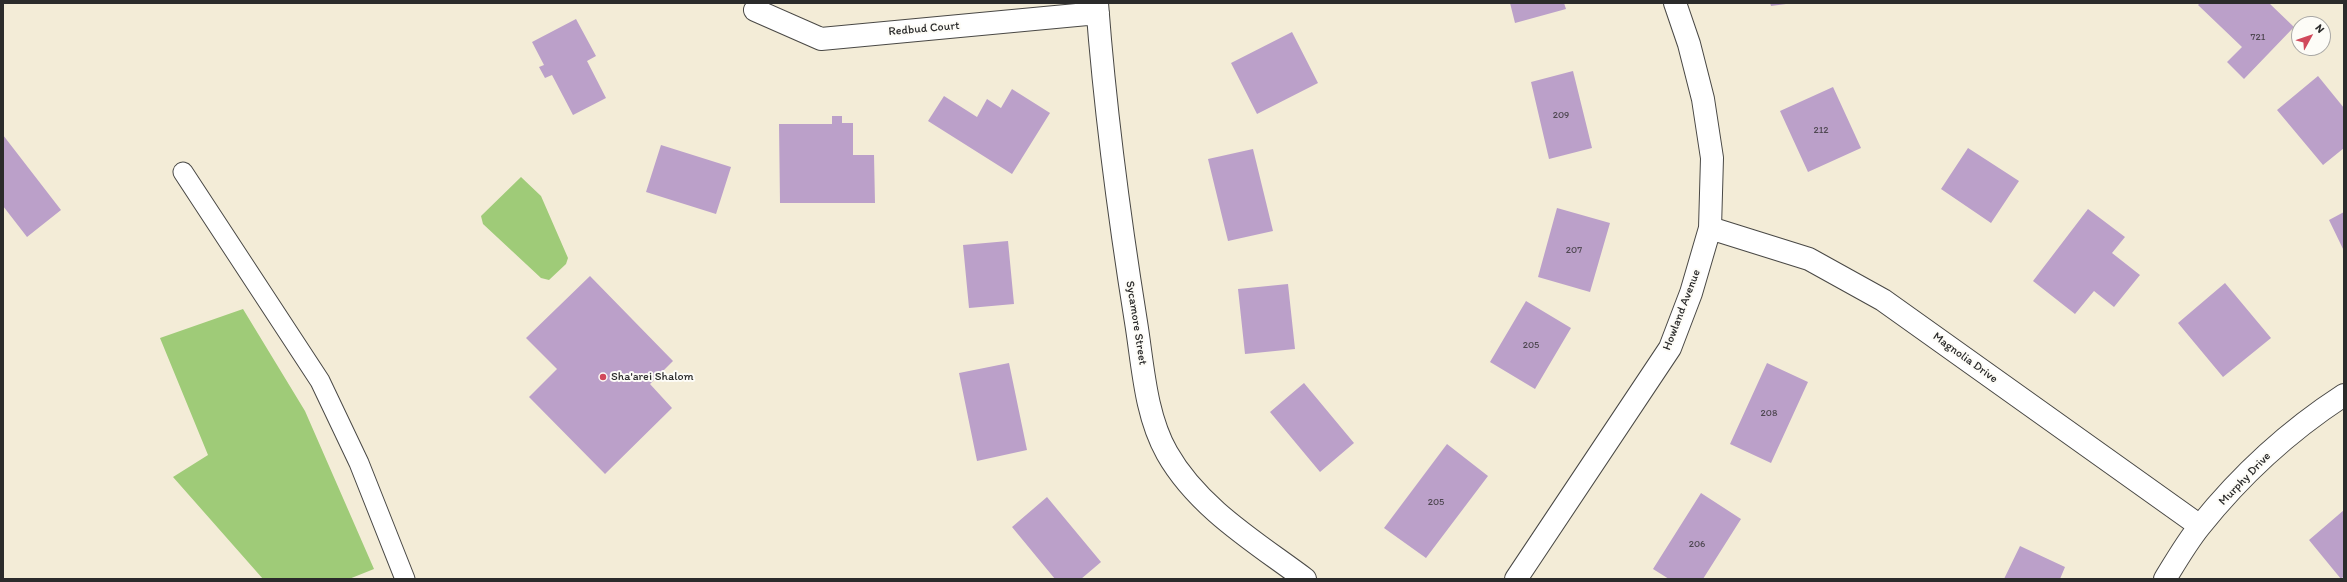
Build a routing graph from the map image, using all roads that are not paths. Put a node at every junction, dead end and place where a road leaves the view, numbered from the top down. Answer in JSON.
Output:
{"nodes":[{"id":1,"x":1675,"y":3,"type":"edge"},
{"id":2,"x":1097,"y":8,"type":"edge"},
{"id":3,"x":756,"y":10,"type":"dead end"},
{"id":4,"x":183,"y":172,"type":"dead end"},
{"id":5,"x":1710,"y":228,"type":"junction"},
{"id":6,"x":2344,"y":396,"type":"edge"},
{"id":7,"x":2200,"y":526,"type":"junction"},
{"id":8,"x":405,"y":579,"type":"edge"},
{"id":9,"x":1306,"y":579,"type":"edge"},
{"id":10,"x":1516,"y":579,"type":"edge"},
{"id":11,"x":2165,"y":579,"type":"edge"}],
"edges":[{"from":1,"to":5,"type":"street","name":"Howland Avenue"},
{"from":2,"to":3,"type":"street","name":"Redbud Court"},
{"from":2,"to":9,"type":"street","name":"Sycamore Street"},
{"from":4,"to":8,"type":"lane"},
{"from":5,"to":7,"type":"street","name":"Magnolia Drive"},
{"from":5,"to":10,"type":"street","name":"Howland Avenue"},
{"from":6,"to":7,"type":"street","name":"Murphy Drive"},
{"from":7,"to":11,"type":"street","name":"Murphy Drive"}]}
